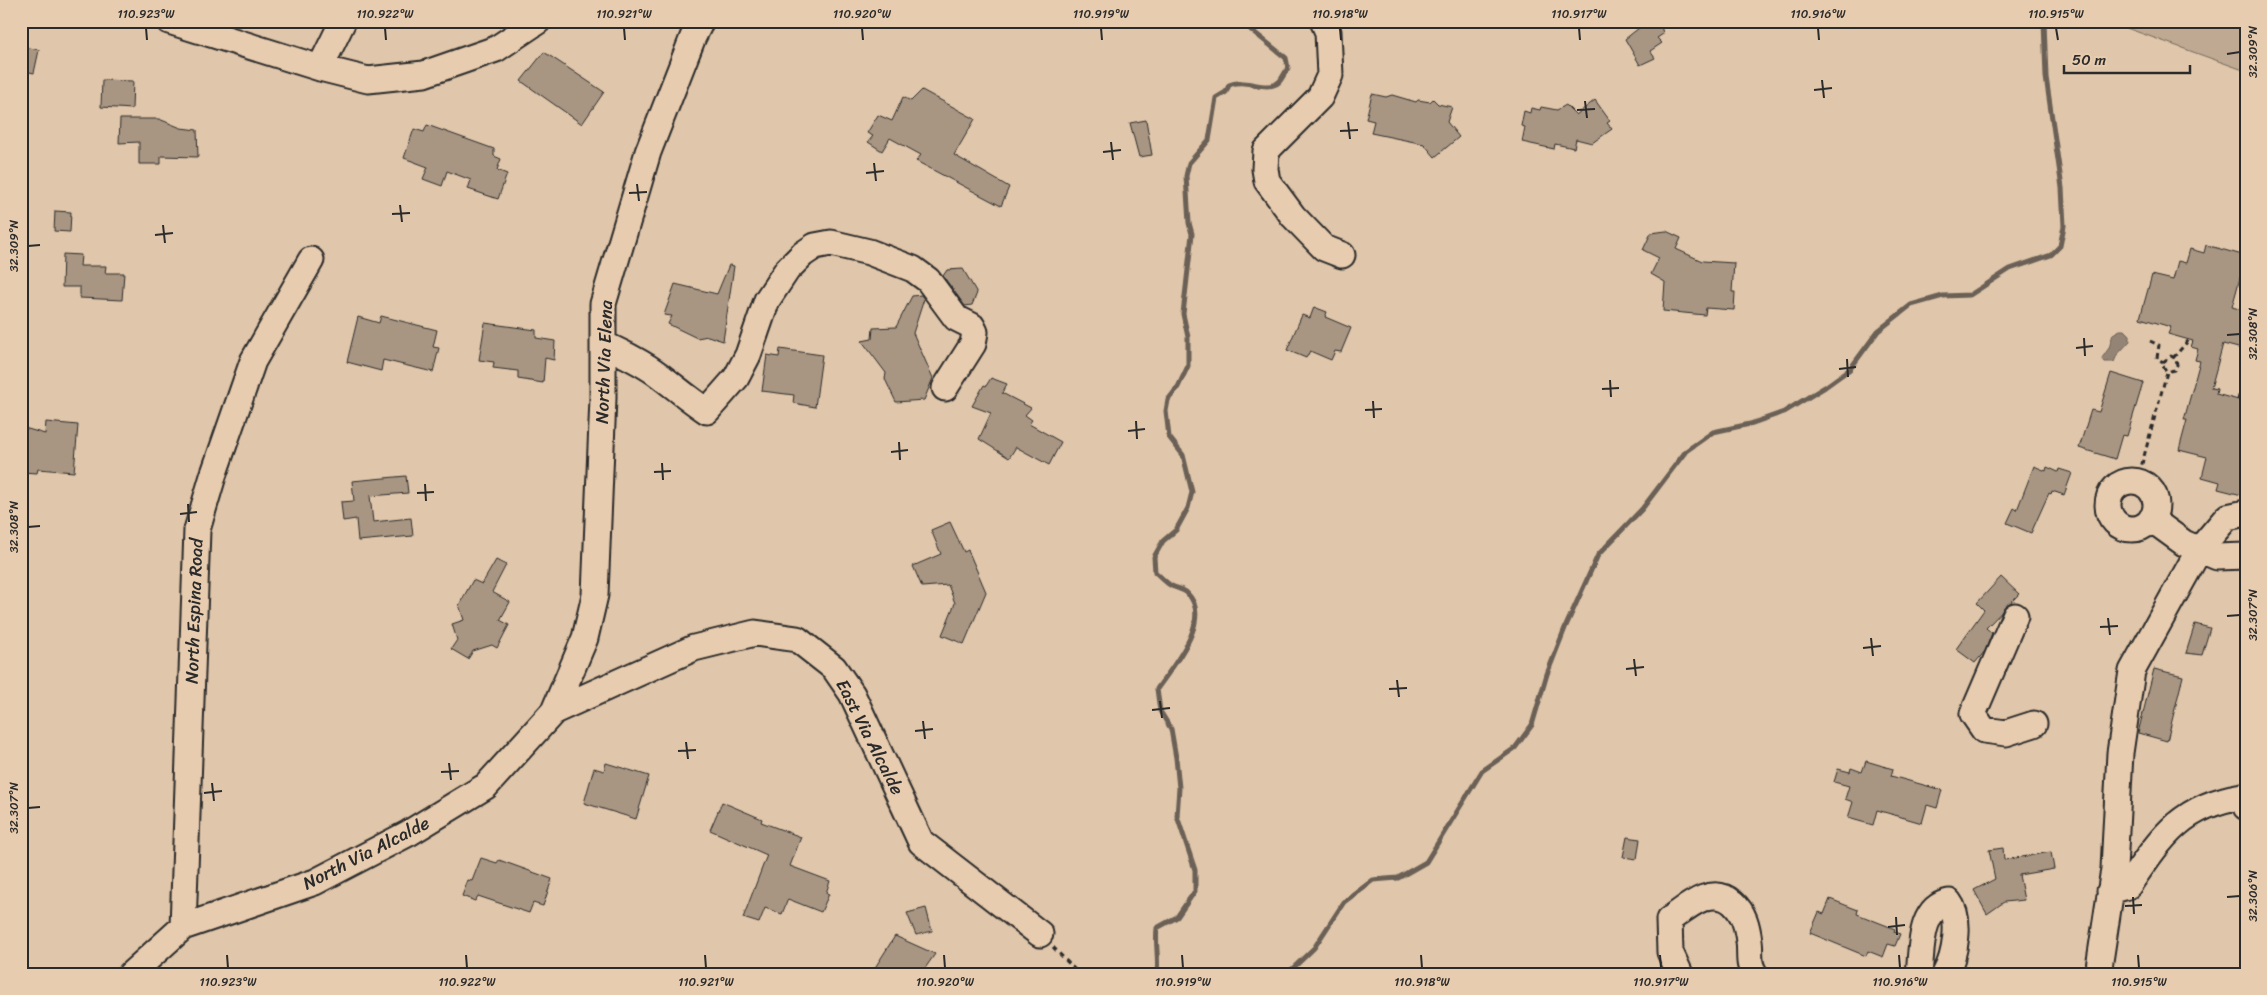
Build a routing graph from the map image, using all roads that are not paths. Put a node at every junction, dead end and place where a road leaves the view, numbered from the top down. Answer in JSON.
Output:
{"nodes":[{"id":1,"x":169,"y":21,"type":"edge"},
{"id":2,"x":343,"y":21,"type":"edge"},
{"id":3,"x":538,"y":21,"type":"edge"},
{"id":4,"x":701,"y":21,"type":"edge"},
{"id":5,"x":1323,"y":21,"type":"edge"},
{"id":6,"x":320,"y":68,"type":"junction"},
{"id":7,"x":1342,"y":255,"type":"dead end"},
{"id":8,"x":311,"y":260,"type":"dead end"},
{"id":9,"x":603,"y":344,"type":"junction"},
{"id":10,"x":946,"y":388,"type":"dead end"},
{"id":11,"x":2246,"y":513,"type":"edge"},
{"id":12,"x":2151,"y":519,"type":"junction"},
{"id":13,"x":2199,"y":550,"type":"junction"},
{"id":14,"x":2246,"y":556,"type":"edge"},
{"id":15,"x":2015,"y":616,"type":"dead end"},
{"id":16,"x":554,"y":711,"type":"junction"},
{"id":17,"x":2034,"y":724,"type":"dead end"},
{"id":18,"x":2246,"y":808,"type":"edge"},
{"id":19,"x":2110,"y":891,"type":"junction"},
{"id":20,"x":183,"y":927,"type":"junction"},
{"id":21,"x":1040,"y":934,"type":"road end"},
{"id":22,"x":130,"y":974,"type":"edge"},
{"id":23,"x":1680,"y":974,"type":"edge"},
{"id":24,"x":1756,"y":974,"type":"edge"},
{"id":25,"x":1919,"y":974,"type":"edge"},
{"id":26,"x":1945,"y":974,"type":"edge"},
{"id":27,"x":2098,"y":974,"type":"edge"}],
"edges":[{"from":1,"to":6,"type":"street"},
{"from":2,"to":6,"type":"street"},
{"from":3,"to":6,"type":"street"},
{"from":4,"to":9,"type":"street","name":"North Via Elena"},
{"from":5,"to":7,"type":"street"},
{"from":8,"to":20,"type":"street","name":"North Espina Road"},
{"from":9,"to":10,"type":"street"},
{"from":9,"to":16,"type":"street","name":"North Via Elena"},
{"from":11,"to":13,"type":"street"},
{"from":12,"to":12,"type":"street"},
{"from":12,"to":13,"type":"street"},
{"from":13,"to":14,"type":"street"},
{"from":13,"to":19,"type":"street"},
{"from":15,"to":17,"type":"street"},
{"from":16,"to":20,"type":"street","name":"North Via Alcalde"},
{"from":16,"to":21,"type":"street","name":"East Via Alcalde"},
{"from":18,"to":19,"type":"street"},
{"from":19,"to":27,"type":"street"},
{"from":20,"to":22,"type":"street","name":"North Via Alcalde"},
{"from":23,"to":24,"type":"street"},
{"from":25,"to":26,"type":"street"}]}
